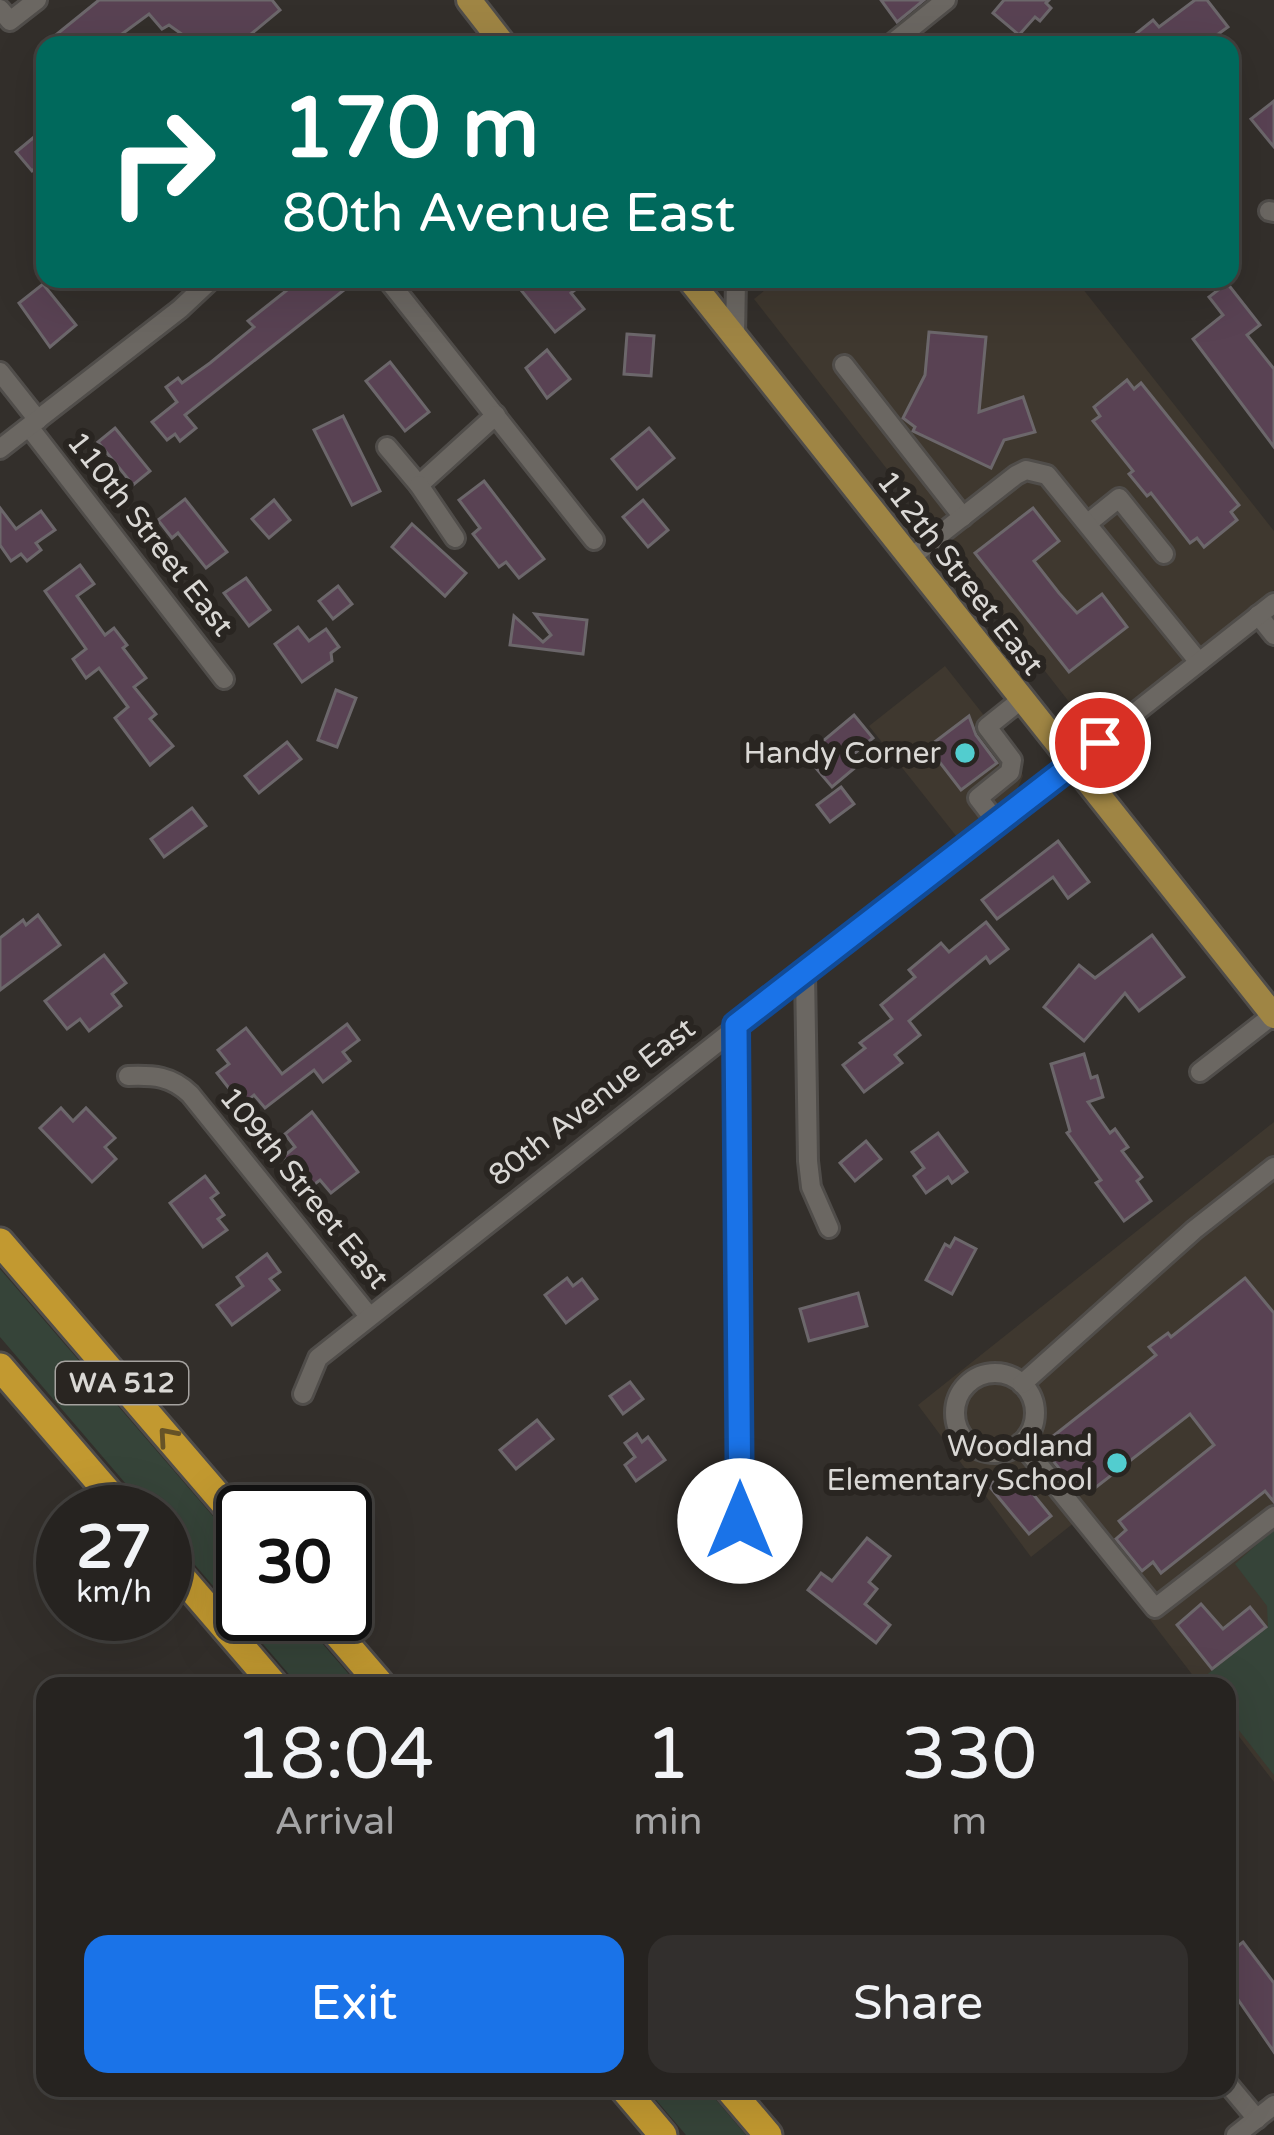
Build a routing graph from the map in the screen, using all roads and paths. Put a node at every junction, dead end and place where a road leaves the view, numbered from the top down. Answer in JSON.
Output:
{"nodes":[{"id":1,"x":38,"y":0,"type":"edge"},
{"id":2,"x":469,"y":0,"type":"edge"},
{"id":3,"x":946,"y":0,"type":"edge"},
{"id":4,"x":0,"y":9,"type":"edge"},
{"id":5,"x":497,"y":36,"type":"edge"},
{"id":6,"x":901,"y":36,"type":"edge"},
{"id":7,"x":202,"y":288,"type":"edge"},
{"id":8,"x":394,"y":288,"type":"edge"},
{"id":9,"x":696,"y":288,"type":"edge"},
{"id":10,"x":736,"y":288,"type":"edge"},
{"id":11,"x":735,"y":337,"type":"junction"},
{"id":12,"x":844,"y":365,"type":"dead end"},
{"id":13,"x":0,"y":372,"type":"edge"},
{"id":14,"x":496,"y":416,"type":"junction"},
{"id":15,"x":33,"y":423,"type":"junction"},
{"id":16,"x":387,"y":447,"type":"dead end"},
{"id":17,"x":0,"y":449,"type":"edge"},
{"id":18,"x":419,"y":484,"type":"junction"},
{"id":19,"x":963,"y":517,"type":"junction"},
{"id":20,"x":1088,"y":523,"type":"junction"},
{"id":21,"x":455,"y":538,"type":"dead end"},
{"id":22,"x":594,"y":540,"type":"dead end"},
{"id":23,"x":1165,"y":554,"type":"dead end"},
{"id":24,"x":910,"y":558,"type":"junction"},
{"id":25,"x":1266,"y":609,"type":"edge"},
{"id":26,"x":1274,"y":635,"type":"edge"},
{"id":27,"x":1199,"y":662,"type":"junction"},
{"id":28,"x":224,"y":679,"type":"dead end"},
{"id":29,"x":1022,"y":699,"type":"junction"},
{"id":30,"x":1074,"y":764,"type":"junction"},
{"id":31,"x":998,"y":824,"type":"junction"},
{"id":32,"x":805,"y":971,"type":"junction"},
{"id":33,"x":1274,"y":1016,"type":"edge"},
{"id":34,"x":736,"y":1025,"type":"junction"},
{"id":35,"x":1200,"y":1072,"type":"dead end"},
{"id":36,"x":128,"y":1076,"type":"dead end"},
{"id":37,"x":1274,"y":1167,"type":"edge"},
{"id":38,"x":829,"y":1228,"type":"dead end"},
{"id":39,"x":0,"y":1242,"type":"edge"},
{"id":40,"x":368,"y":1316,"type":"junction"},
{"id":41,"x":0,"y":1367,"type":"edge"},
{"id":42,"x":1022,"y":1384,"type":"junction"},
{"id":43,"x":303,"y":1394,"type":"dead end"},
{"id":44,"x":1021,"y":1443,"type":"junction"},
{"id":45,"x":102,"y":1485,"type":"edge"},
{"id":46,"x":216,"y":1494,"type":"edge"},
{"id":47,"x":1274,"y":1516,"type":"edge"},
{"id":48,"x":740,"y":1566,"type":"dead end"},
{"id":49,"x":192,"y":1589,"type":"edge"},
{"id":50,"x":343,"y":1641,"type":"edge"},
{"id":51,"x":267,"y":1677,"type":"edge"},
{"id":52,"x":374,"y":1677,"type":"edge"},
{"id":53,"x":1236,"y":2094,"type":"edge"},
{"id":54,"x":630,"y":2097,"type":"edge"},
{"id":55,"x":736,"y":2097,"type":"edge"},
{"id":56,"x":1274,"y":2105,"type":"edge"},
{"id":57,"x":1257,"y":2119,"type":"junction"},
{"id":58,"x":663,"y":2135,"type":"edge"},
{"id":59,"x":768,"y":2135,"type":"edge"},
{"id":60,"x":1236,"y":2135,"type":"edge"}],
"edges":[{"from":1,"to":4,"type":"street"},
{"from":2,"to":5,"type":"main road"},
{"from":3,"to":6,"type":"street"},
{"from":7,"to":15,"type":"street"},
{"from":8,"to":14,"type":"street"},
{"from":9,"to":11,"type":"main road","name":"112th Street East"},
{"from":10,"to":11,"type":"street"},
{"from":11,"to":24,"type":"main road","name":"112th Street East"},
{"from":12,"to":19,"type":"street"},
{"from":13,"to":15,"type":"street","name":"110th Street East"},
{"from":14,"to":18,"type":"street"},
{"from":14,"to":22,"type":"street"},
{"from":15,"to":17,"type":"street"},
{"from":15,"to":28,"type":"street","name":"110th Street East"},
{"from":16,"to":18,"type":"street"},
{"from":18,"to":21,"type":"street"},
{"from":19,"to":20,"type":"street"},
{"from":19,"to":24,"type":"street"},
{"from":20,"to":23,"type":"street"},
{"from":20,"to":27,"type":"street"},
{"from":24,"to":29,"type":"main road","name":"112th Street East"},
{"from":25,"to":26,"type":"street"},
{"from":25,"to":27,"type":"street","name":"80th Avenue East"},
{"from":27,"to":30,"type":"street","name":"80th Avenue East"},
{"from":29,"to":30,"type":"main road","name":"112th Street East"},
{"from":29,"to":31,"type":"street"},
{"from":30,"to":31,"type":"street","name":"80th Avenue East"},
{"from":30,"to":33,"type":"main road","name":"112th Street East"},
{"from":31,"to":32,"type":"street","name":"80th Avenue East"},
{"from":32,"to":34,"type":"street","name":"80th Avenue East"},
{"from":32,"to":38,"type":"street"},
{"from":33,"to":35,"type":"street"},
{"from":34,"to":40,"type":"street","name":"80th Avenue East"},
{"from":34,"to":48,"type":"street"},
{"from":36,"to":40,"type":"street","name":"109th Street East"},
{"from":37,"to":42,"type":"street"},
{"from":46,"to":39,"type":"highway","number":"WA 512","one_way":true},
{"from":40,"to":43,"type":"street","name":"80th Avenue East"},
{"from":41,"to":45,"type":"highway","number":"WA 512"},
{"from":42,"to":44,"type":"street"},
{"from":42,"to":44,"type":"street"},
{"from":44,"to":47,"type":"street"},
{"from":49,"to":51,"type":"highway"},
{"from":50,"to":52,"type":"highway"},
{"from":53,"to":57,"type":"street"},
{"from":54,"to":58,"type":"highway"},
{"from":55,"to":59,"type":"highway"},
{"from":56,"to":57,"type":"street"},
{"from":57,"to":60,"type":"street"}]}
